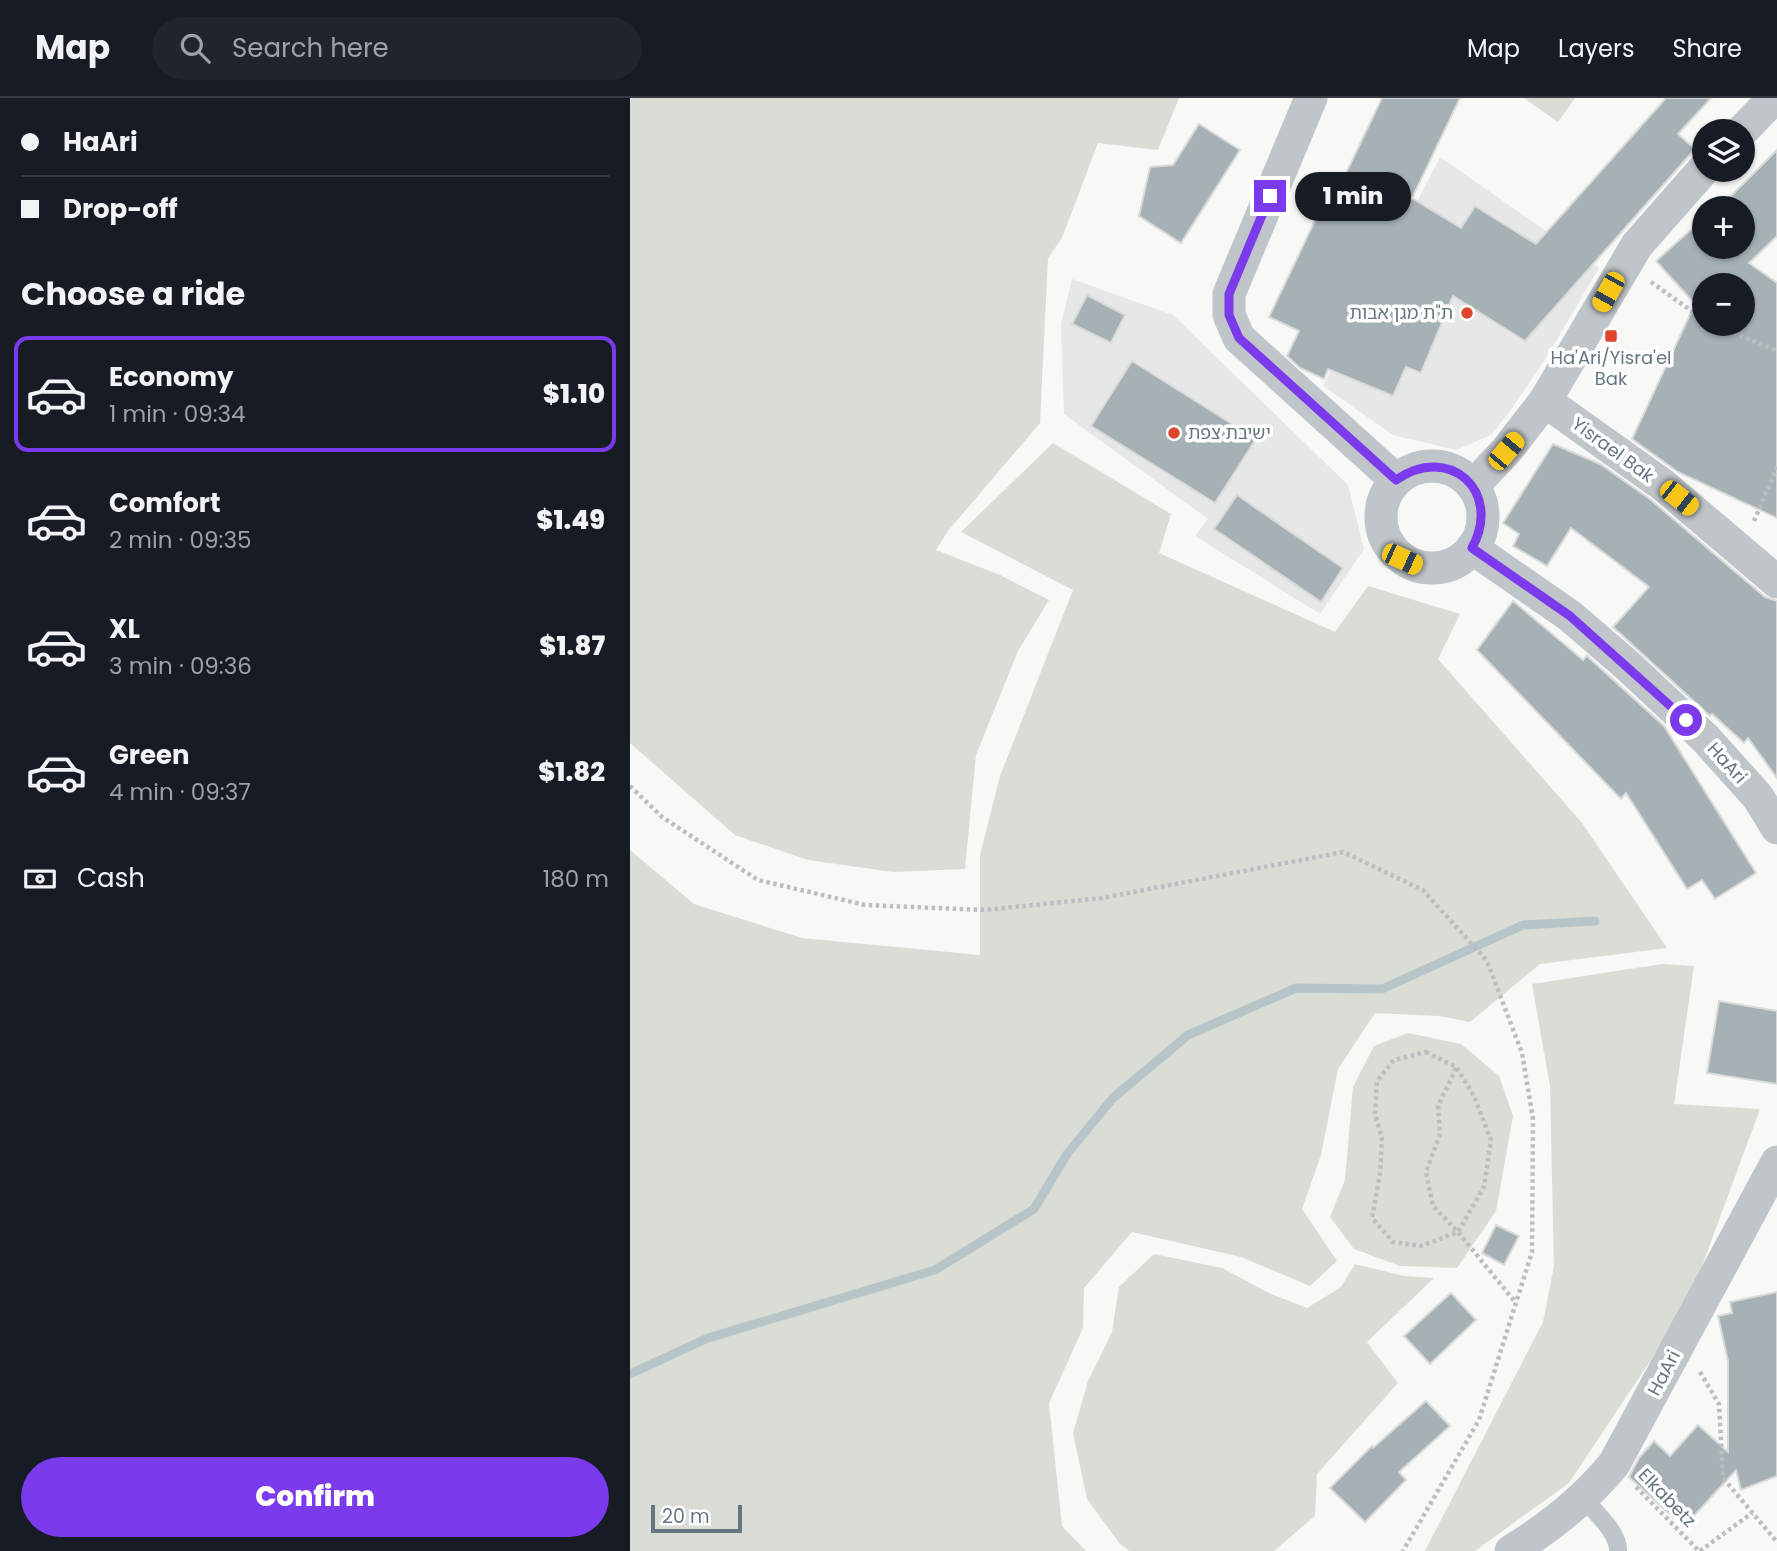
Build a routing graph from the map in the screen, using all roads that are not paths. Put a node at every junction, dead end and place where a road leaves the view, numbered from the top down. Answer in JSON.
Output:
{"nodes":[{"id":1,"x":1311,"y":98,"type":"edge"},
{"id":2,"x":1774,"y":98,"type":"edge"},
{"id":3,"x":1754,"y":119,"type":"edge"},
{"id":4,"x":1693,"y":182,"type":"edge"},
{"id":5,"x":1545,"y":401,"type":"junction"},
{"id":6,"x":1396,"y":480,"type":"junction"},
{"id":7,"x":1473,"y":486,"type":"junction"},
{"id":8,"x":1472,"y":548,"type":"junction"},
{"id":9,"x":1777,"y":582,"type":"edge"},
{"id":10,"x":1777,"y":828,"type":"edge"},
{"id":11,"x":1777,"y":1161,"type":"edge"},
{"id":12,"x":1581,"y":1496,"type":"junction"},
{"id":13,"x":1511,"y":1551,"type":"edge"},
{"id":14,"x":1618,"y":1551,"type":"edge"}],
"edges":[{"from":1,"to":6,"type":"street"},
{"from":2,"to":3,"type":"street"},
{"from":4,"to":5,"type":"street"},
{"from":5,"to":7,"type":"street"},
{"from":5,"to":9,"type":"street","name":"Yisrael Bak"},
{"from":6,"to":7,"type":"street"},
{"from":6,"to":8,"type":"street"},
{"from":7,"to":8,"type":"street"},
{"from":8,"to":10,"type":"street","name":"HaAri"},
{"from":11,"to":12,"type":"street","name":"HaAri"},
{"from":12,"to":13,"type":"street","name":"HaAri"},
{"from":12,"to":14,"type":"lane"}]}
